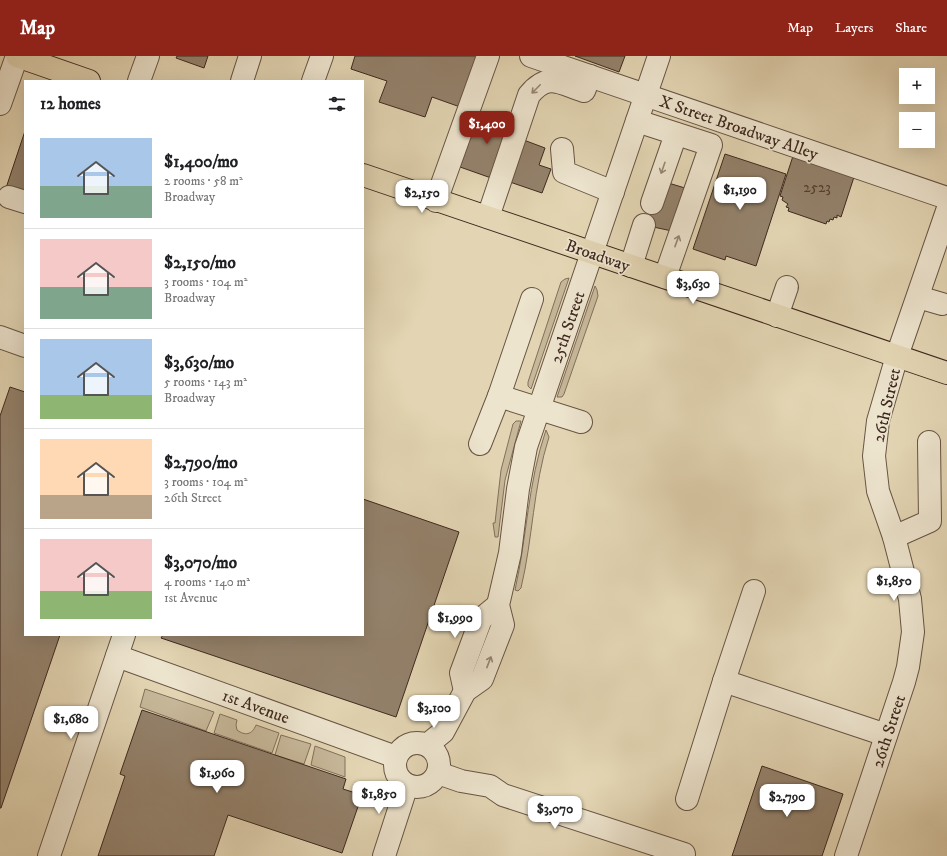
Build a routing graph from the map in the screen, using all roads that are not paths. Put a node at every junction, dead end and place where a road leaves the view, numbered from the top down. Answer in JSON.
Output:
{"nodes":[{"id":1,"x":17,"y":56,"type":"edge"},
{"id":2,"x":148,"y":56,"type":"edge"},
{"id":3,"x":250,"y":56,"type":"edge"},
{"id":4,"x":322,"y":56,"type":"edge"},
{"id":5,"x":488,"y":56,"type":"edge"},
{"id":6,"x":531,"y":56,"type":"edge"},
{"id":7,"x":659,"y":56,"type":"edge"},
{"id":8,"x":86,"y":80,"type":"edge"},
{"id":9,"x":139,"y":80,"type":"edge"},
{"id":10,"x":242,"y":80,"type":"edge"},
{"id":11,"x":313,"y":80,"type":"edge"},
{"id":12,"x":587,"y":84,"type":"junction"},
{"id":13,"x":646,"y":95,"type":"junction"},
{"id":14,"x":0,"y":104,"type":"edge"},
{"id":15,"x":637,"y":121,"type":"junction"},
{"id":16,"x":676,"y":134,"type":"junction"},
{"id":17,"x":562,"y":149,"type":"dead end"},
{"id":18,"x":364,"y":175,"type":"edge"},
{"id":19,"x":613,"y":192,"type":"junction"},
{"id":20,"x":947,"y":198,"type":"edge"},
{"id":21,"x":436,"y":201,"type":"junction"},
{"id":22,"x":652,"y":203,"type":"dead end"},
{"id":23,"x":947,"y":211,"type":"edge"},
{"id":24,"x":488,"y":217,"type":"junction"},
{"id":25,"x":644,"y":225,"type":"dead end"},
{"id":26,"x":592,"y":253,"type":"junction"},
{"id":27,"x":631,"y":266,"type":"junction"},
{"id":28,"x":664,"y":278,"type":"junction"},
{"id":29,"x":787,"y":287,"type":"dead end"},
{"id":30,"x":918,"y":297,"type":"junction"},
{"id":31,"x":532,"y":299,"type":"dead end"},
{"id":32,"x":942,"y":304,"type":"dead end"},
{"id":33,"x":777,"y":316,"type":"junction"},
{"id":34,"x":0,"y":338,"type":"edge"},
{"id":35,"x":24,"y":346,"type":"edge"},
{"id":36,"x":897,"y":356,"type":"junction"},
{"id":37,"x":947,"y":373,"type":"edge"},
{"id":38,"x":499,"y":396,"type":"junction"},
{"id":39,"x":539,"y":409,"type":"junction"},
{"id":40,"x":581,"y":422,"type":"dead end"},
{"id":41,"x":929,"y":442,"type":"dead end"},
{"id":42,"x":480,"y":444,"type":"dead end"},
{"id":43,"x":894,"y":537,"type":"junction"},
{"id":44,"x":754,"y":591,"type":"dead end"},
{"id":45,"x":124,"y":636,"type":"edge"},
{"id":46,"x":117,"y":656,"type":"junction"},
{"id":47,"x":724,"y":681,"type":"junction"},
{"id":48,"x":886,"y":734,"type":"junction"},
{"id":49,"x":427,"y":745,"type":"junction"},
{"id":50,"x":396,"y":757,"type":"junction"},
{"id":51,"x":438,"y":773,"type":"junction"},
{"id":52,"x":407,"y":785,"type":"junction"},
{"id":53,"x":687,"y":799,"type":"dead end"},
{"id":54,"x":684,"y":854,"type":"dead end"},
{"id":55,"x":49,"y":856,"type":"edge"},
{"id":56,"x":384,"y":856,"type":"edge"},
{"id":57,"x":846,"y":856,"type":"edge"}],
"edges":[{"from":1,"to":8,"type":"main road"},
{"from":1,"to":14,"type":"street"},
{"from":2,"to":9,"type":"street"},
{"from":3,"to":10,"type":"street"},
{"from":4,"to":11,"type":"street"},
{"from":5,"to":21,"type":"street"},
{"from":6,"to":12,"type":"street","name":"X Street Broadway Alley"},
{"from":7,"to":13,"type":"street","name":"25th Street"},
{"from":12,"to":13,"type":"street","name":"X Street Broadway Alley"},
{"from":12,"to":24,"type":"street","one_way":true},
{"from":13,"to":15,"type":"street","name":"25th Street"},
{"from":13,"to":20,"type":"street","name":"X Street Broadway Alley"},
{"from":15,"to":16,"type":"street"},
{"from":15,"to":19,"type":"street","name":"25th Street"},
{"from":16,"to":22,"type":"street","one_way":true},
{"from":28,"to":16,"type":"street","one_way":true},
{"from":17,"to":19,"type":"street"},
{"from":18,"to":21,"type":"main road","name":"Broadway"},
{"from":19,"to":26,"type":"street","name":"25th Street"},
{"from":21,"to":24,"type":"main road","name":"Broadway"},
{"from":23,"to":30,"type":"street","name":"26th Street"},
{"from":24,"to":26,"type":"main road","name":"Broadway"},
{"from":25,"to":27,"type":"street"},
{"from":26,"to":27,"type":"main road","name":"Broadway"},
{"from":26,"to":39,"type":"street","name":"25th Street"},
{"from":27,"to":28,"type":"main road","name":"Broadway"},
{"from":28,"to":33,"type":"main road","name":"Broadway"},
{"from":29,"to":33,"type":"street"},
{"from":30,"to":32,"type":"street"},
{"from":30,"to":36,"type":"street","name":"26th Street"},
{"from":31,"to":38,"type":"street"},
{"from":33,"to":36,"type":"main road","name":"Broadway"},
{"from":34,"to":35,"type":"street"},
{"from":36,"to":37,"type":"main road","name":"Broadway"},
{"from":36,"to":43,"type":"street","name":"26th Street"},
{"from":38,"to":39,"type":"street"},
{"from":38,"to":42,"type":"street"},
{"from":39,"to":40,"type":"street"},
{"from":39,"to":49,"type":"street","name":"25th Street"},
{"from":41,"to":43,"type":"street"},
{"from":43,"to":48,"type":"street","name":"26th Street"},
{"from":44,"to":47,"type":"street"},
{"from":45,"to":46,"type":"street"},
{"from":46,"to":50,"type":"street","name":"1st Avenue"},
{"from":46,"to":55,"type":"street"},
{"from":47,"to":48,"type":"street"},
{"from":47,"to":53,"type":"street"},
{"from":48,"to":57,"type":"street","name":"26th Street"},
{"from":49,"to":50,"type":"street"},
{"from":49,"to":51,"type":"street"},
{"from":50,"to":52,"type":"street"},
{"from":51,"to":52,"type":"street"},
{"from":51,"to":54,"type":"street"},
{"from":52,"to":56,"type":"street"}]}
